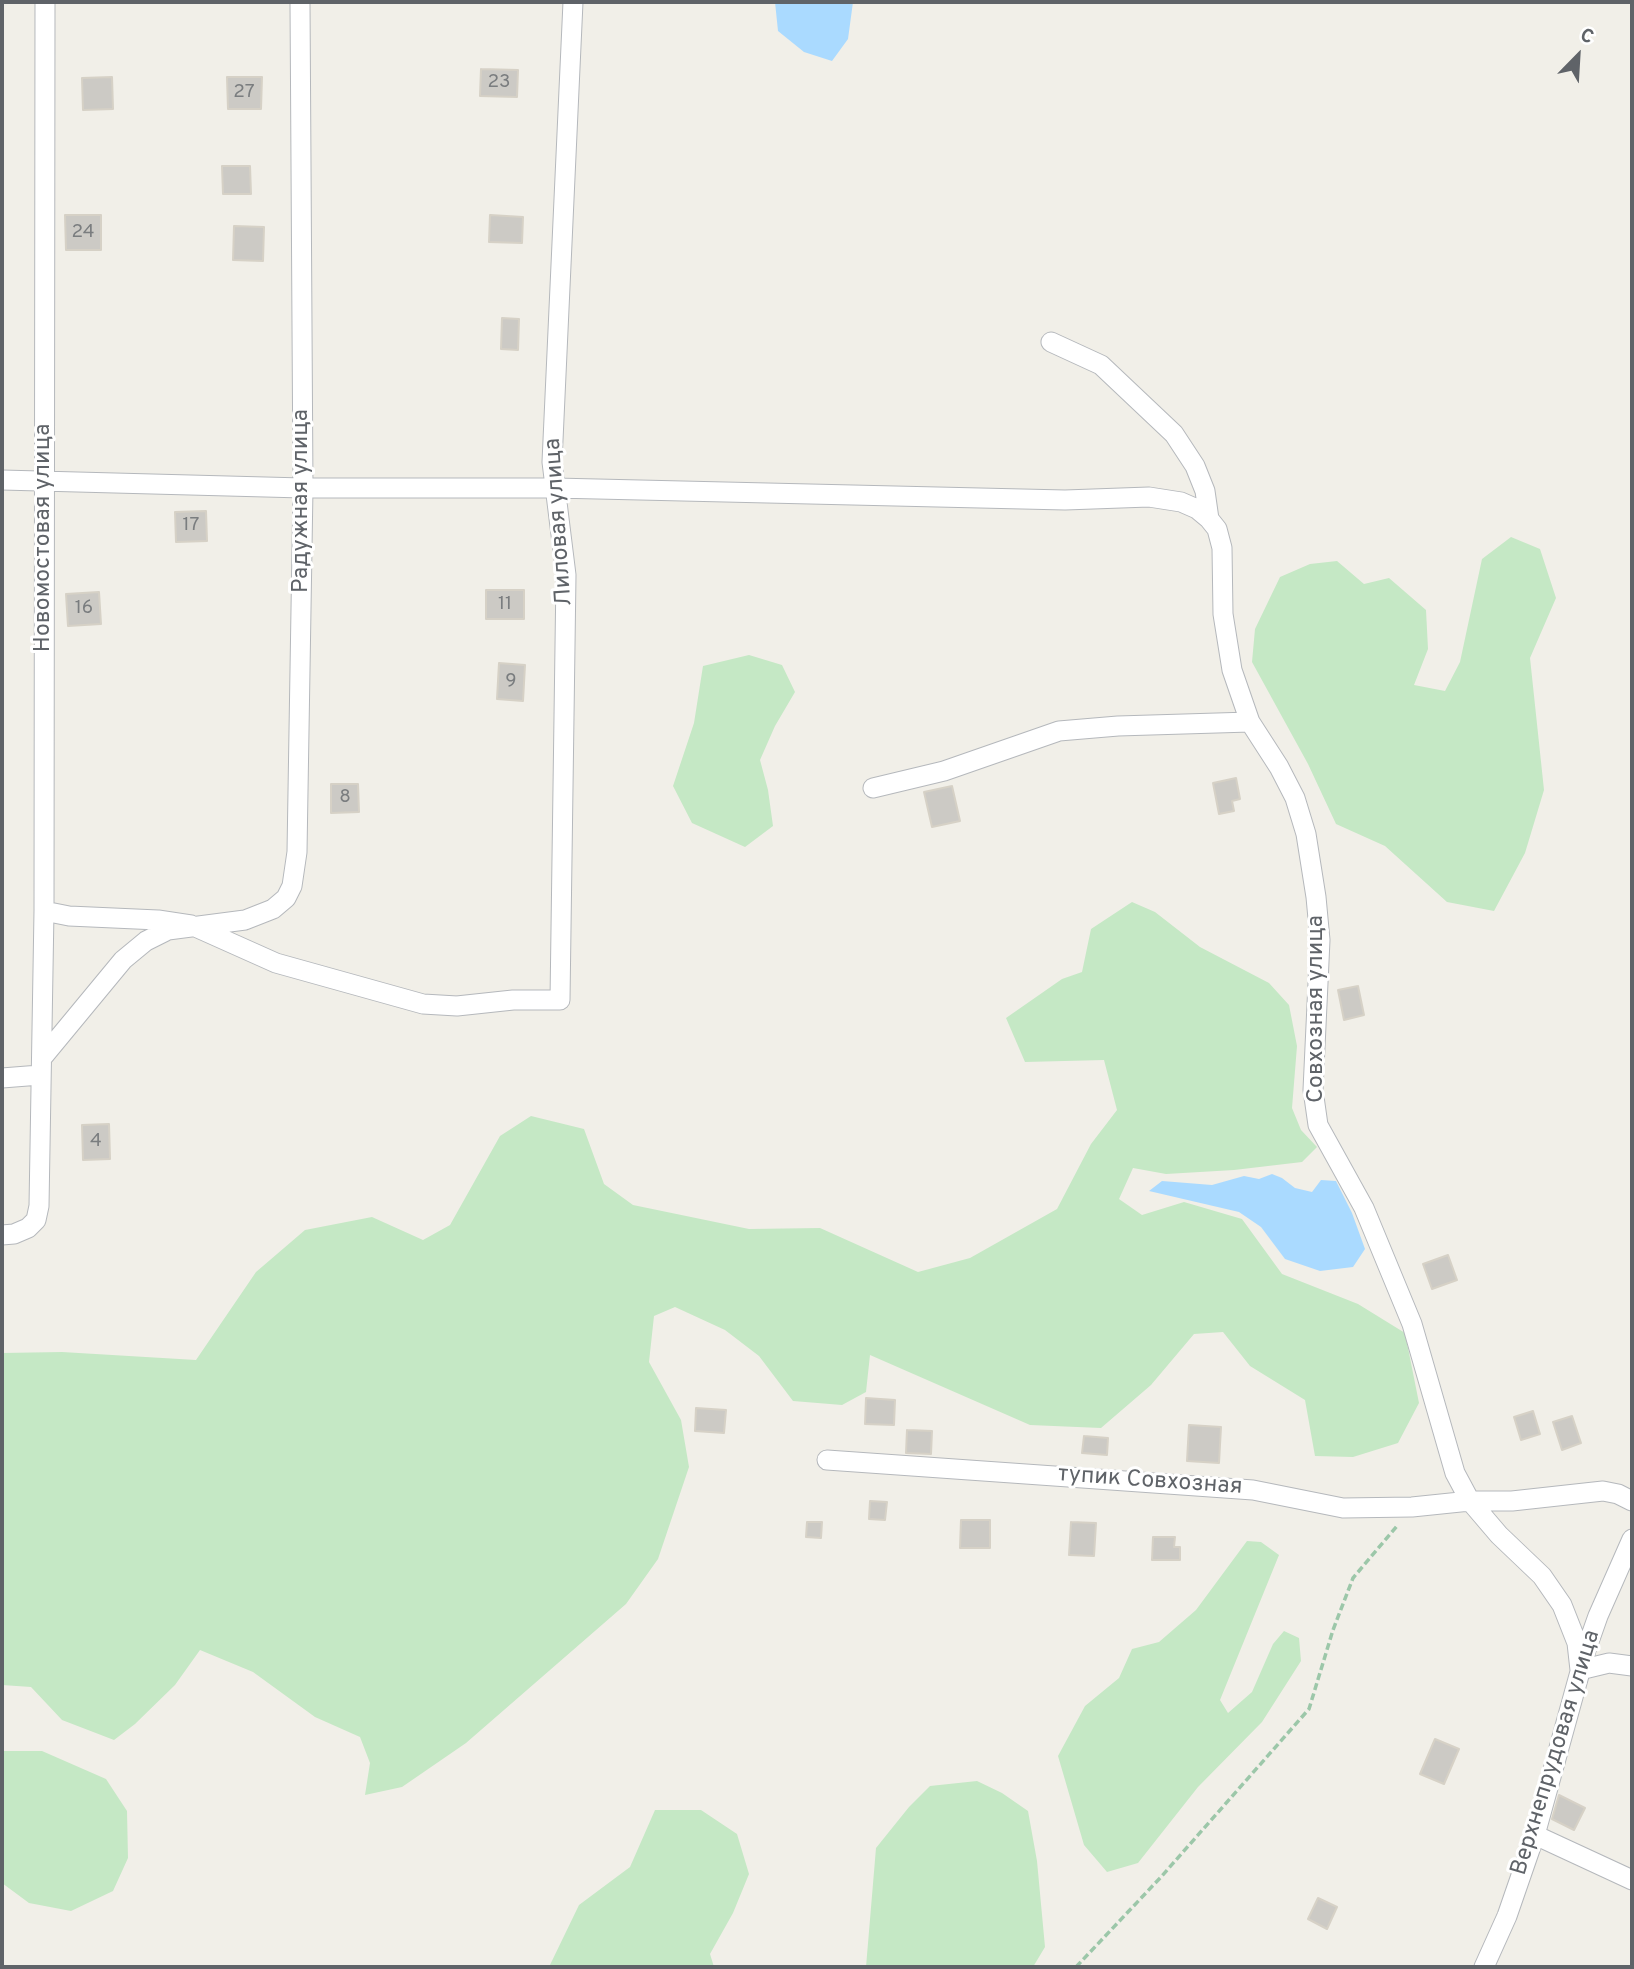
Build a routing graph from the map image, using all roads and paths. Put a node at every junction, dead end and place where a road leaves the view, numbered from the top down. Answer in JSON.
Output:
{"nodes":[{"id":1,"x":45,"y":2,"type":"edge"},
{"id":2,"x":300,"y":2,"type":"edge"},
{"id":3,"x":573,"y":2,"type":"edge"},
{"id":4,"x":1051,"y":342,"type":"dead end"},
{"id":5,"x":2,"y":480,"type":"edge"},
{"id":6,"x":44,"y":480,"type":"junction"},
{"id":7,"x":303,"y":488,"type":"junction"},
{"id":8,"x":555,"y":488,"type":"junction"},
{"id":9,"x":1209,"y":519,"type":"junction"},
{"id":10,"x":1250,"y":722,"type":"junction"},
{"id":11,"x":873,"y":788,"type":"dead end"},
{"id":12,"x":44,"y":911,"type":"junction"},
{"id":13,"x":191,"y":925,"type":"junction"},
{"id":14,"x":41,"y":1066,"type":"junction"},
{"id":15,"x":2,"y":1078,"type":"edge"},
{"id":16,"x":2,"y":1236,"type":"edge"},
{"id":17,"x":827,"y":1460,"type":"dead end"},
{"id":18,"x":1471,"y":1501,"type":"junction"},
{"id":19,"x":1632,"y":1501,"type":"edge"},
{"id":20,"x":1412,"y":1507,"type":"junction"},
{"id":21,"x":1632,"y":1539,"type":"edge"},
{"id":22,"x":1632,"y":1666,"type":"edge"},
{"id":23,"x":1580,"y":1670,"type":"junction"},
{"id":24,"x":1535,"y":1835,"type":"junction"},
{"id":25,"x":1632,"y":1880,"type":"edge"},
{"id":26,"x":1076,"y":1967,"type":"edge"},
{"id":27,"x":1484,"y":1967,"type":"edge"}],
"edges":[{"from":1,"to":6,"type":"street","name":"Новомостовая улица"},
{"from":2,"to":7,"type":"street","name":"Радужная улица"},
{"from":3,"to":8,"type":"street","name":"Лиловая улица"},
{"from":4,"to":9,"type":"street","name":"Совхозная улица"},
{"from":5,"to":6,"type":"street"},
{"from":6,"to":7,"type":"street"},
{"from":6,"to":12,"type":"street","name":"Новомостовая улица"},
{"from":7,"to":8,"type":"street"},
{"from":7,"to":13,"type":"street","name":"Радужная улица"},
{"from":8,"to":9,"type":"street"},
{"from":8,"to":13,"type":"street","name":"Лиловая улица"},
{"from":9,"to":10,"type":"street","name":"Совхозная улица"},
{"from":10,"to":11,"type":"street"},
{"from":10,"to":18,"type":"street","name":"Совхозная улица"},
{"from":12,"to":13,"type":"street"},
{"from":12,"to":14,"type":"street","name":"Новомостовая улица"},
{"from":13,"to":14,"type":"street"},
{"from":14,"to":15,"type":"street"},
{"from":14,"to":16,"type":"street","name":"Новомостовая улица"},
{"from":17,"to":20,"type":"street","name":"тупик Совхозная"},
{"from":18,"to":19,"type":"street"},
{"from":18,"to":20,"type":"street","name":"тупик Совхозная"},
{"from":18,"to":23,"type":"street","name":"Совхозная улица"},
{"from":20,"to":26,"type":"path"},
{"from":21,"to":23,"type":"street","name":"Верхнепрудовая улица"},
{"from":22,"to":23,"type":"street"},
{"from":23,"to":24,"type":"street","name":"Верхнепрудовая улица"},
{"from":24,"to":25,"type":"street"},
{"from":24,"to":27,"type":"street","name":"Верхнепрудовая улица"}]}
